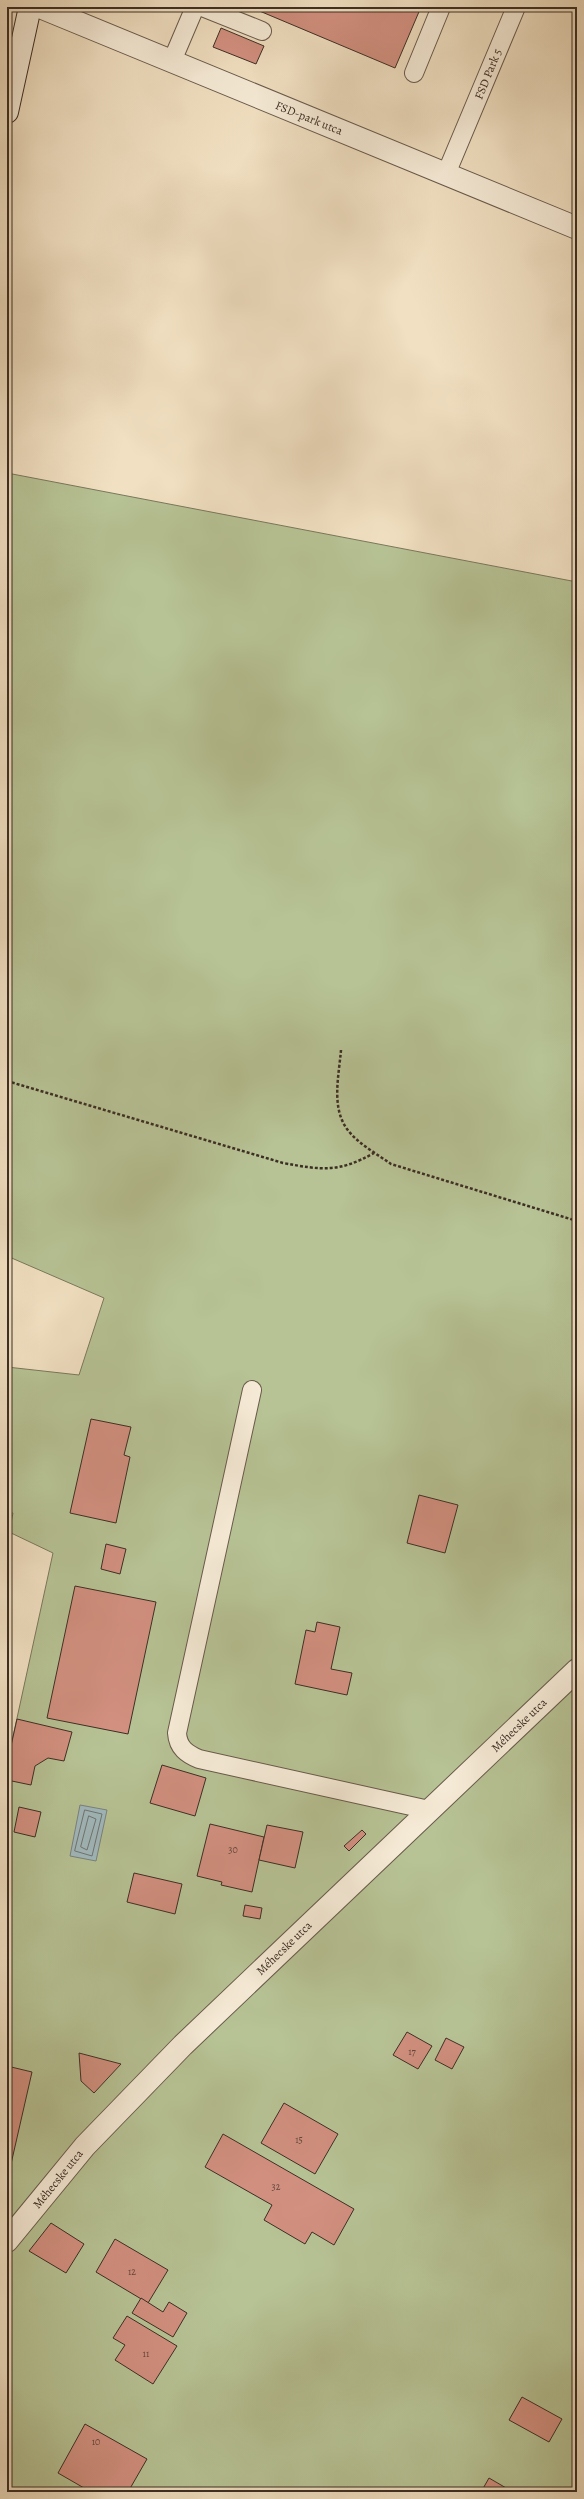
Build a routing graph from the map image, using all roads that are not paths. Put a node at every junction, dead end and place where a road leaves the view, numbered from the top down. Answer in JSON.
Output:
{"nodes":[{"id":1,"x":30,"y":7,"type":"edge"},
{"id":2,"x":40,"y":7,"type":"edge"},
{"id":3,"x":195,"y":7,"type":"edge"},
{"id":4,"x":202,"y":7,"type":"edge"},
{"id":5,"x":441,"y":7,"type":"edge"},
{"id":6,"x":516,"y":7,"type":"edge"},
{"id":7,"x":262,"y":31,"type":"dead end"},
{"id":8,"x":172,"y":61,"type":"junction"},
{"id":9,"x":414,"y":74,"type":"dead end"},
{"id":10,"x":7,"y":112,"type":"edge"},
{"id":11,"x":446,"y":174,"type":"junction"},
{"id":12,"x":576,"y":226,"type":"edge"},
{"id":13,"x":252,"y":1390,"type":"dead end"},
{"id":14,"x":577,"y":1670,"type":"edge"},
{"id":15,"x":429,"y":1810,"type":"junction"},
{"id":16,"x":7,"y":2241,"type":"edge"}],
"edges":[{"from":1,"to":10,"type":"street"},
{"from":2,"to":8,"type":"street","name":"FSD-park utca"},
{"from":3,"to":8,"type":"lane"},
{"from":4,"to":7,"type":"lane"},
{"from":5,"to":9,"type":"lane"},
{"from":6,"to":11,"type":"lane","name":"FSD Park 5"},
{"from":8,"to":11,"type":"street","name":"FSD-park utca"},
{"from":11,"to":12,"type":"street","name":"FSD-park utca"},
{"from":13,"to":15,"type":"lane"},
{"from":14,"to":15,"type":"street","name":"Méhecske utca"},
{"from":15,"to":16,"type":"street","name":"Méhecske utca"}]}
